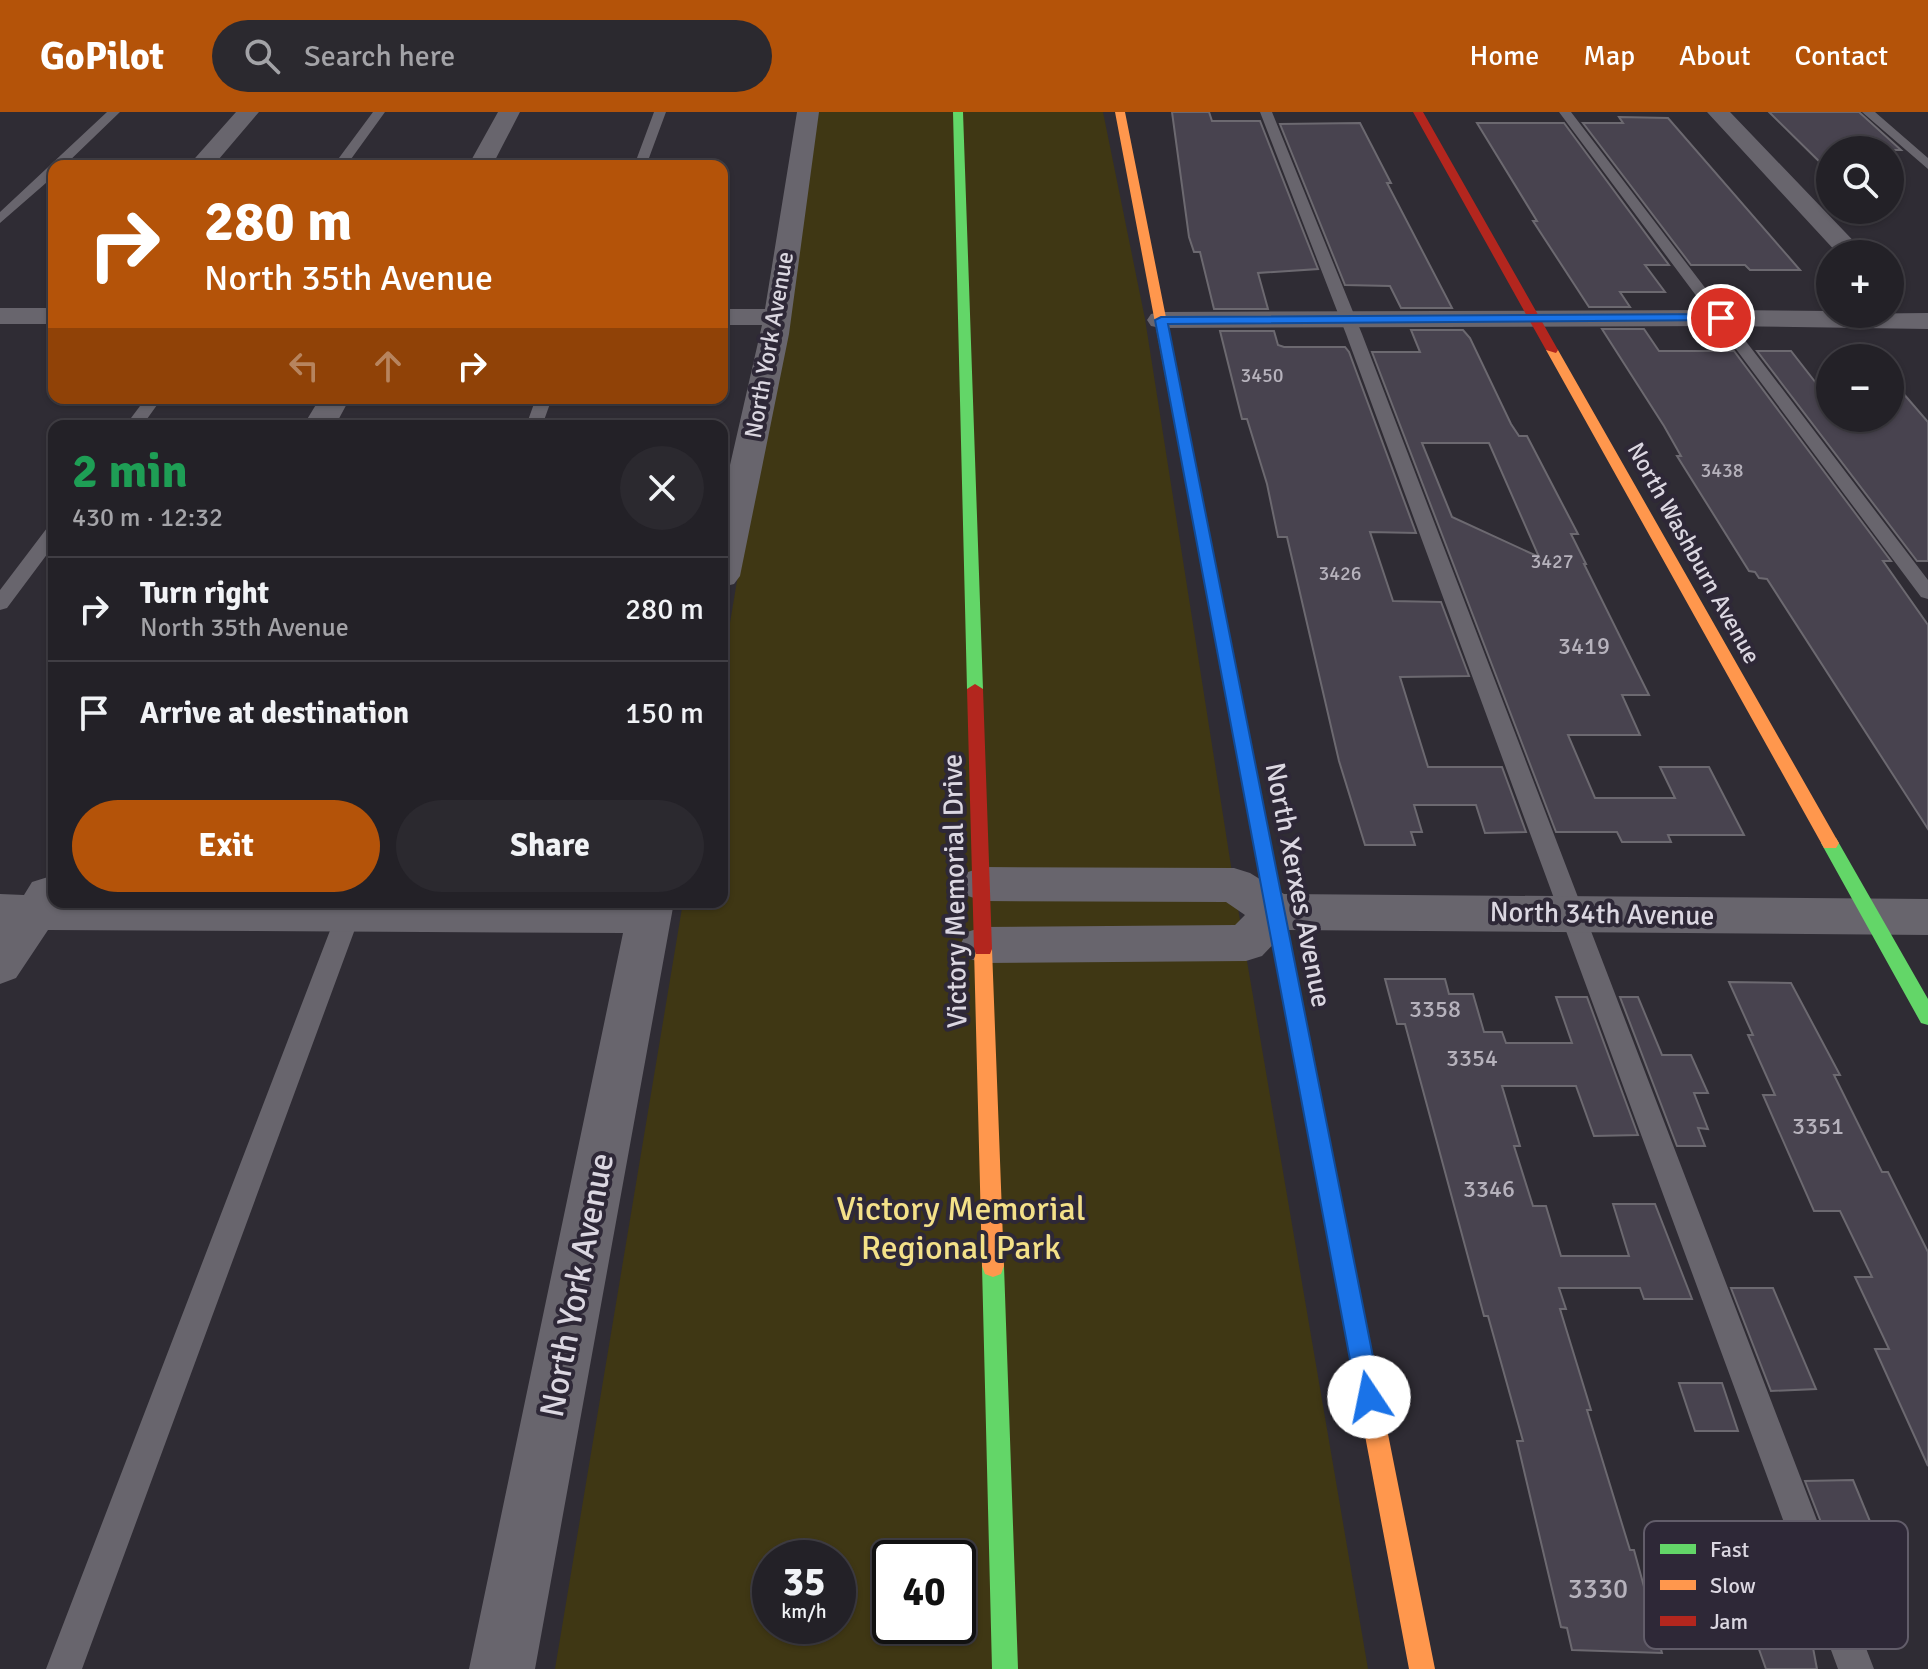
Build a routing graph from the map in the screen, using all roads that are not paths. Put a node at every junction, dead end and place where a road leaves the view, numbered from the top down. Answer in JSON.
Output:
{"nodes":[{"id":1,"x":114,"y":112,"type":"edge"},
{"id":2,"x":248,"y":112,"type":"edge"},
{"id":3,"x":379,"y":112,"type":"edge"},
{"id":4,"x":509,"y":112,"type":"edge"},
{"id":5,"x":660,"y":112,"type":"edge"},
{"id":6,"x":808,"y":112,"type":"edge"},
{"id":7,"x":958,"y":112,"type":"edge"},
{"id":8,"x":1120,"y":112,"type":"edge"},
{"id":9,"x":1266,"y":112,"type":"edge"},
{"id":10,"x":1418,"y":112,"type":"edge"},
{"id":11,"x":1565,"y":112,"type":"edge"},
{"id":12,"x":1718,"y":112,"type":"edge"},
{"id":13,"x":1868,"y":112,"type":"edge"},
{"id":14,"x":63,"y":160,"type":"edge"},
{"id":15,"x":205,"y":160,"type":"edge"},
{"id":16,"x":343,"y":160,"type":"edge"},
{"id":17,"x":483,"y":160,"type":"edge"},
{"id":18,"x":642,"y":160,"type":"edge"},
{"id":19,"x":1928,"y":165,"type":"edge"},
{"id":20,"x":48,"y":174,"type":"edge"},
{"id":21,"x":0,"y":219,"type":"edge"},
{"id":22,"x":1840,"y":240,"type":"edge"},
{"id":23,"x":1904,"y":306,"type":"edge"},
{"id":24,"x":42,"y":316,"type":"edge"},
{"id":25,"x":728,"y":317,"type":"edge"},
{"id":26,"x":776,"y":317,"type":"junction"},
{"id":27,"x":1721,"y":318,"type":"junction"},
{"id":28,"x":1535,"y":319,"type":"junction"},
{"id":29,"x":1161,"y":320,"type":"junction"},
{"id":30,"x":1349,"y":321,"type":"junction"},
{"id":31,"x":1924,"y":325,"type":"edge"},
{"id":32,"x":3,"y":329,"type":"edge"},
{"id":33,"x":48,"y":540,"type":"edge"},
{"id":34,"x":728,"y":547,"type":"edge"},
{"id":35,"x":1928,"y":593,"type":"edge"},
{"id":36,"x":0,"y":604,"type":"edge"},
{"id":37,"x":983,"y":884,"type":"junction"},
{"id":38,"x":31,"y":902,"type":"edge"},
{"id":39,"x":305,"y":908,"type":"edge"},
{"id":40,"x":351,"y":909,"type":"edge"},
{"id":41,"x":650,"y":909,"type":"edge"},
{"id":42,"x":1276,"y":912,"type":"junction"},
{"id":43,"x":1570,"y":914,"type":"junction"},
{"id":44,"x":1871,"y":917,"type":"junction"},
{"id":45,"x":1928,"y":917,"type":"edge"},
{"id":46,"x":983,"y":945,"type":"junction"},
{"id":47,"x":0,"y":965,"type":"edge"},
{"id":48,"x":1928,"y":1017,"type":"edge"},
{"id":49,"x":1800,"y":1521,"type":"edge"},
{"id":50,"x":1848,"y":1649,"type":"edge"},
{"id":51,"x":64,"y":1669,"type":"edge"},
{"id":52,"x":502,"y":1669,"type":"edge"},
{"id":53,"x":1005,"y":1669,"type":"edge"},
{"id":54,"x":1422,"y":1669,"type":"edge"},
{"id":55,"x":1856,"y":1669,"type":"edge"}],
"edges":[{"from":1,"to":14,"type":"lane"},
{"from":2,"to":15,"type":"street"},
{"from":3,"to":16,"type":"lane"},
{"from":4,"to":17,"type":"street"},
{"from":5,"to":18,"type":"lane"},
{"from":6,"to":26,"type":"street","name":"North York Avenue"},
{"from":7,"to":37,"type":"street","name":"Victory Memorial Drive"},
{"from":8,"to":29,"type":"street","name":"North Xerxes Avenue"},
{"from":9,"to":30,"type":"lane"},
{"from":10,"to":28,"type":"street","name":"North Washburn Avenue"},
{"from":11,"to":27,"type":"lane"},
{"from":12,"to":22,"type":"street"},
{"from":13,"to":19,"type":"lane"},
{"from":20,"to":21,"type":"lane"},
{"from":23,"to":31,"type":"street"},
{"from":24,"to":32,"type":"street"},
{"from":25,"to":26,"type":"street"},
{"from":26,"to":34,"type":"street","name":"North York Avenue"},
{"from":27,"to":28,"type":"street"},
{"from":27,"to":31,"type":"street"},
{"from":27,"to":35,"type":"lane"},
{"from":28,"to":30,"type":"street"},
{"from":28,"to":44,"type":"street","name":"North Washburn Avenue"},
{"from":29,"to":30,"type":"street"},
{"from":29,"to":42,"type":"street","name":"North Xerxes Avenue"},
{"from":30,"to":43,"type":"lane"},
{"from":33,"to":36,"type":"lane"},
{"from":37,"to":42,"type":"street"},
{"from":37,"to":46,"type":"street","name":"Victory Memorial Drive"},
{"from":38,"to":47,"type":"street"},
{"from":39,"to":40,"type":"street"},
{"from":40,"to":41,"type":"street"},
{"from":40,"to":51,"type":"lane"},
{"from":41,"to":52,"type":"street","name":"North York Avenue"},
{"from":42,"to":43,"type":"street","name":"North 34th Avenue"},
{"from":42,"to":46,"type":"street"},
{"from":42,"to":54,"type":"street","name":"North Xerxes Avenue"},
{"from":43,"to":44,"type":"street","name":"North 34th Avenue"},
{"from":43,"to":49,"type":"lane"},
{"from":44,"to":45,"type":"street","name":"North 34th Avenue"},
{"from":44,"to":48,"type":"street","name":"North Washburn Avenue"},
{"from":46,"to":53,"type":"street","name":"Victory Memorial Drive"},
{"from":50,"to":55,"type":"lane"}]}
